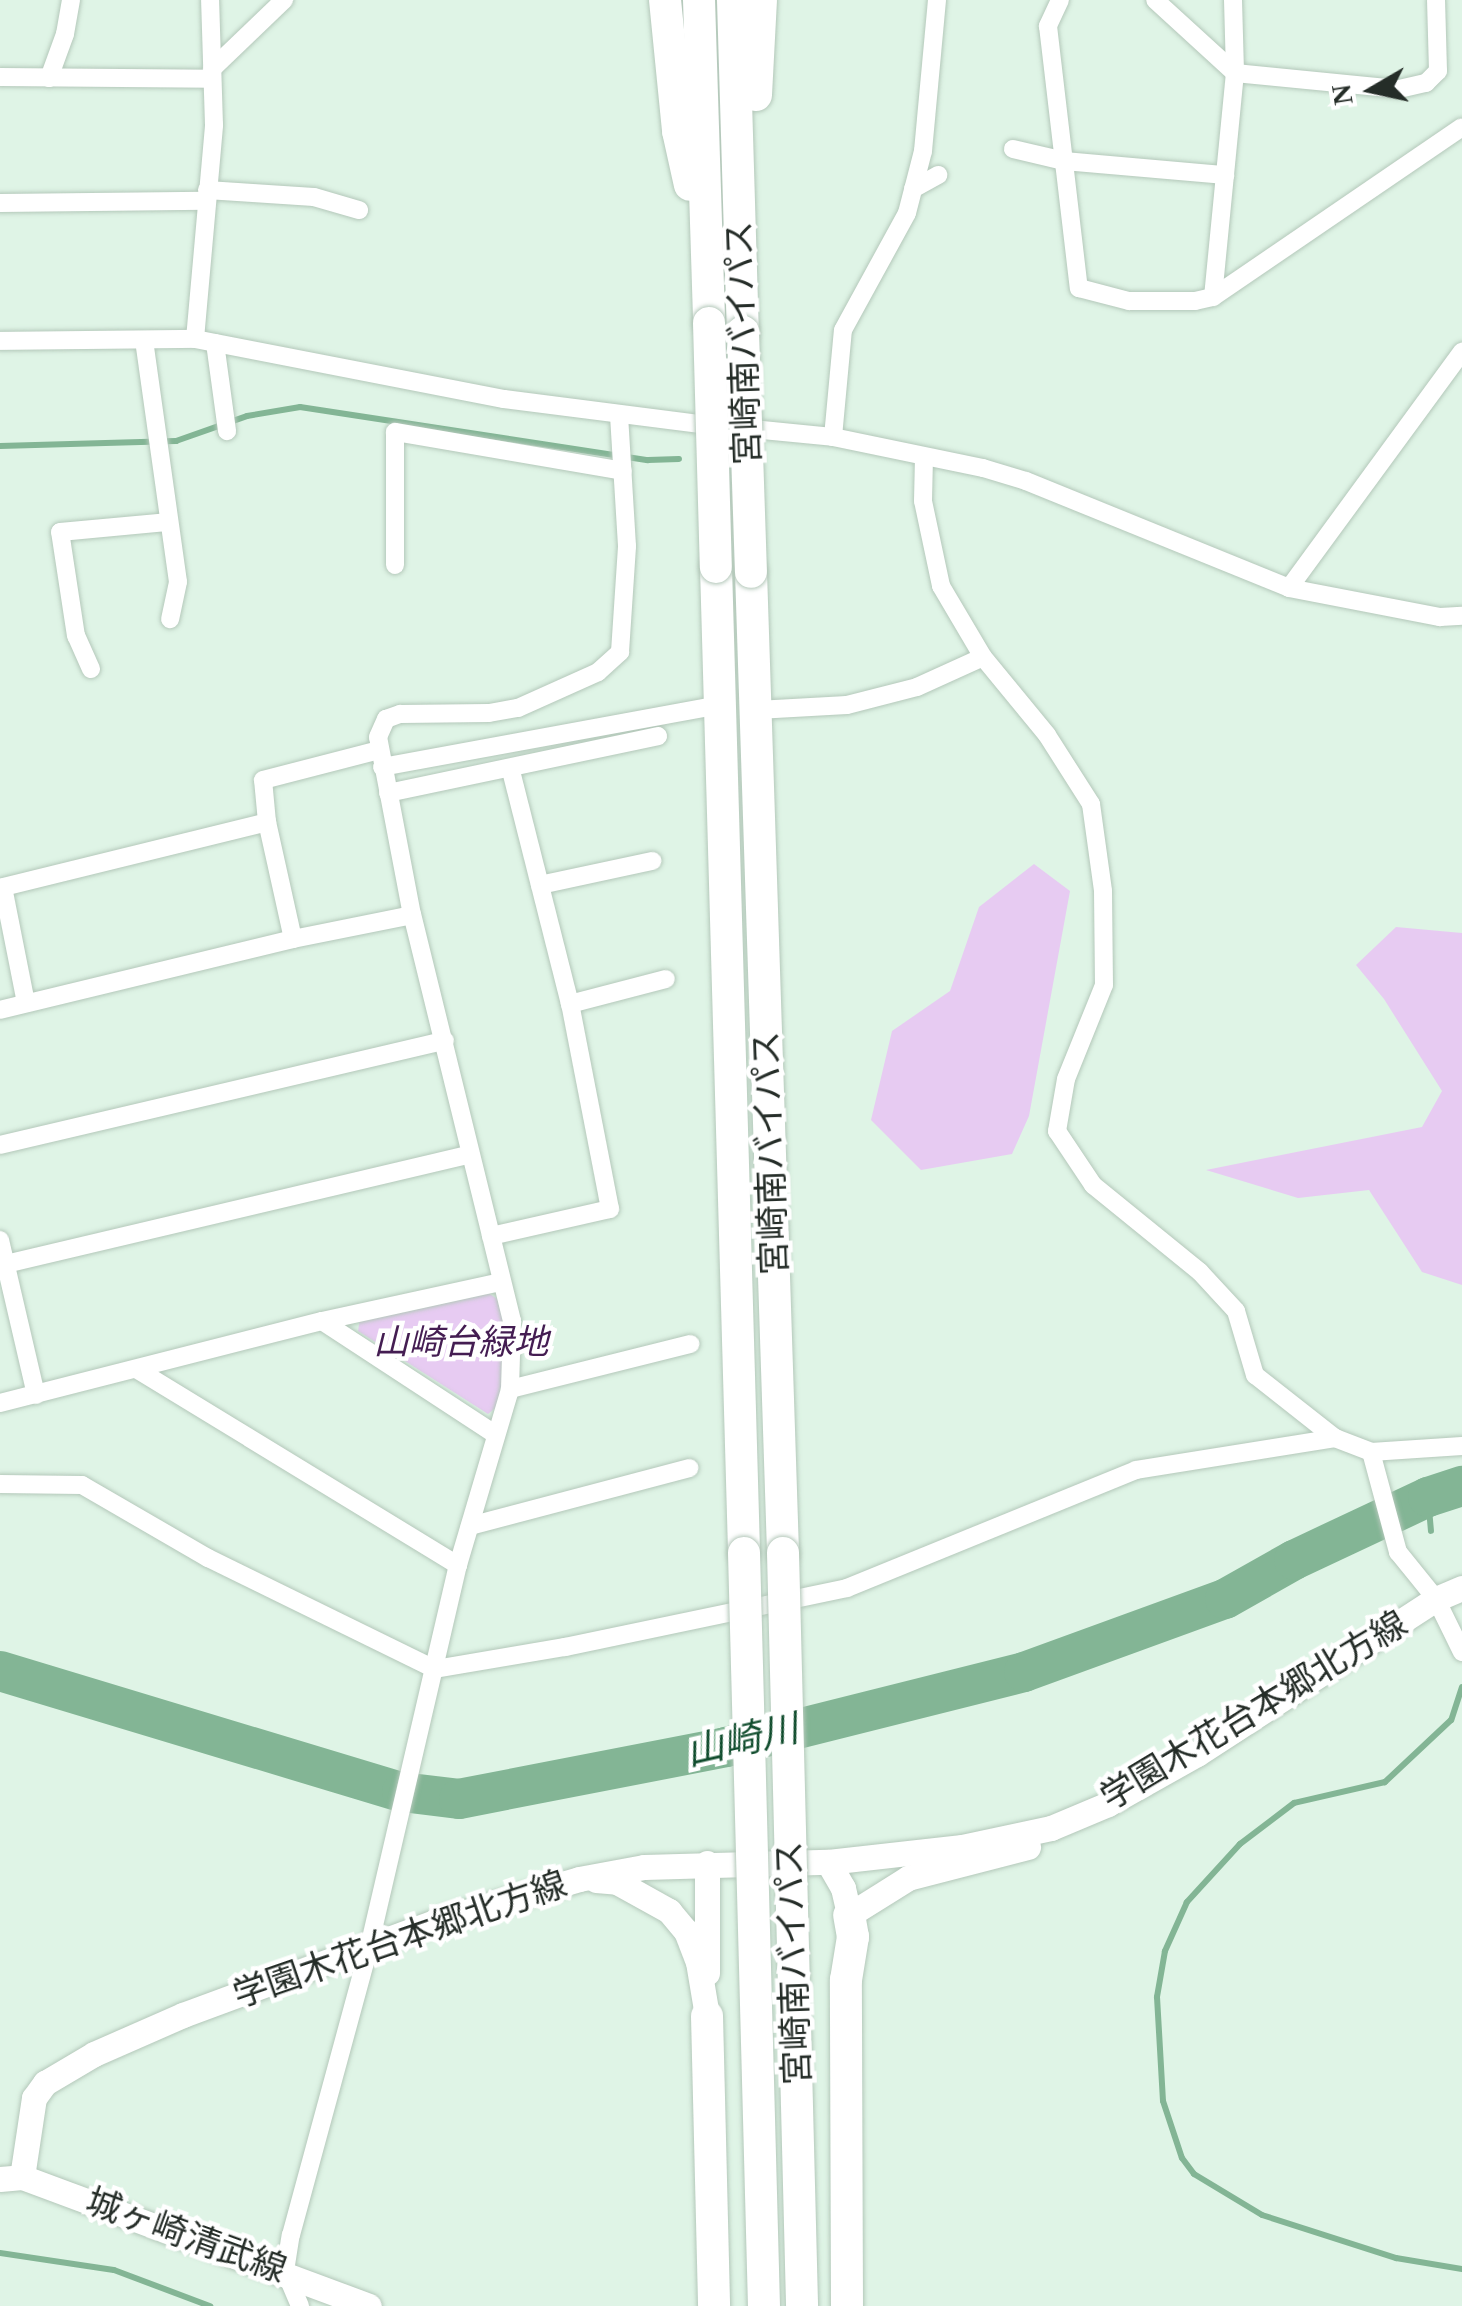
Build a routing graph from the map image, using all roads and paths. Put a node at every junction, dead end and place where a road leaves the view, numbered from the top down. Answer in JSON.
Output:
{"nodes":[{"id":1,"x":71,"y":0,"type":"edge"},
{"id":2,"x":210,"y":0,"type":"edge"},
{"id":3,"x":284,"y":0,"type":"edge"},
{"id":4,"x":665,"y":0,"type":"edge"},
{"id":5,"x":699,"y":0,"type":"edge"},
{"id":6,"x":733,"y":0,"type":"edge"},
{"id":7,"x":761,"y":0,"type":"edge"},
{"id":8,"x":937,"y":0,"type":"edge"},
{"id":9,"x":1060,"y":0,"type":"edge"},
{"id":10,"x":1154,"y":0,"type":"edge"},
{"id":11,"x":1233,"y":0,"type":"edge"},
{"id":12,"x":1436,"y":0,"type":"edge"},
{"id":13,"x":1236,"y":72,"type":"junction"},
{"id":14,"x":212,"y":74,"type":"junction"},
{"id":15,"x":0,"y":78,"type":"edge"},
{"id":16,"x":49,"y":78,"type":"junction"},
{"id":17,"x":1462,"y":128,"type":"edge"},
{"id":18,"x":1013,"y":149,"type":"dead end"},
{"id":19,"x":1064,"y":161,"type":"junction"},
{"id":20,"x":938,"y":175,"type":"dead end"},
{"id":21,"x":1225,"y":175,"type":"junction"},
{"id":22,"x":913,"y":190,"type":"junction"},
{"id":23,"x":206,"y":196,"type":"junction"},
{"id":24,"x":0,"y":203,"type":"edge"},
{"id":25,"x":359,"y":210,"type":"dead end"},
{"id":26,"x":706,"y":252,"type":"junction"},
{"id":27,"x":742,"y":254,"type":"junction"},
{"id":28,"x":1213,"y":297,"type":"junction"},
{"id":29,"x":195,"y":339,"type":"junction"},
{"id":30,"x":144,"y":340,"type":"junction"},
{"id":31,"x":0,"y":341,"type":"edge"},
{"id":32,"x":215,"y":343,"type":"junction"},
{"id":33,"x":1462,"y":352,"type":"edge"},
{"id":34,"x":619,"y":415,"type":"junction"},
{"id":35,"x":226,"y":425,"type":"dead end"},
{"id":36,"x":834,"y":437,"type":"junction"},
{"id":37,"x":924,"y":457,"type":"junction"},
{"id":38,"x":623,"y":471,"type":"junction"},
{"id":39,"x":167,"y":522,"type":"junction"},
{"id":40,"x":394,"y":564,"type":"dead end"},
{"id":41,"x":1289,"y":588,"type":"junction"},
{"id":42,"x":1462,"y":616,"type":"edge"},
{"id":43,"x":170,"y":619,"type":"dead end"},
{"id":44,"x":983,"y":657,"type":"junction"},
{"id":45,"x":91,"y":669,"type":"dead end"},
{"id":46,"x":720,"y":704,"type":"junction"},
{"id":47,"x":757,"y":710,"type":"junction"},
{"id":48,"x":658,"y":736,"type":"dead end"},
{"id":49,"x":380,"y":758,"type":"junction"},
{"id":50,"x":511,"y":770,"type":"junction"},
{"id":51,"x":388,"y":793,"type":"junction"},
{"id":52,"x":268,"y":822,"type":"junction"},
{"id":53,"x":652,"y":861,"type":"dead end"},
{"id":54,"x":540,"y":885,"type":"junction"},
{"id":55,"x":412,"y":915,"type":"junction"},
{"id":56,"x":293,"y":939,"type":"junction"},
{"id":57,"x":666,"y":979,"type":"dead end"},
{"id":58,"x":26,"y":1003,"type":"junction"},
{"id":59,"x":570,"y":1004,"type":"junction"},
{"id":60,"x":0,"y":1010,"type":"edge"},
{"id":61,"x":445,"y":1041,"type":"junction"},
{"id":62,"x":0,"y":1145,"type":"edge"},
{"id":63,"x":470,"y":1154,"type":"junction"},
{"id":64,"x":491,"y":1236,"type":"junction"},
{"id":65,"x":0,"y":1240,"type":"edge"},
{"id":66,"x":6,"y":1264,"type":"junction"},
{"id":67,"x":500,"y":1282,"type":"junction"},
{"id":68,"x":322,"y":1321,"type":"junction"},
{"id":69,"x":690,"y":1344,"type":"dead end"},
{"id":70,"x":138,"y":1370,"type":"junction"},
{"id":71,"x":510,"y":1388,"type":"junction"},
{"id":72,"x":36,"y":1395,"type":"junction"},
{"id":73,"x":0,"y":1403,"type":"edge"},
{"id":74,"x":496,"y":1435,"type":"junction"},
{"id":75,"x":1335,"y":1438,"type":"junction"},
{"id":76,"x":1462,"y":1446,"type":"edge"},
{"id":77,"x":1371,"y":1452,"type":"junction"},
{"id":78,"x":689,"y":1468,"type":"dead end"},
{"id":79,"x":0,"y":1484,"type":"edge"},
{"id":80,"x":470,"y":1526,"type":"junction"},
{"id":81,"x":458,"y":1565,"type":"junction"},
{"id":82,"x":1462,"y":1588,"type":"edge"},
{"id":83,"x":1436,"y":1599,"type":"junction"},
{"id":84,"x":1462,"y":1652,"type":"edge"},
{"id":85,"x":435,"y":1669,"type":"junction"},
{"id":86,"x":1052,"y":1828,"type":"junction"},
{"id":87,"x":828,"y":1862,"type":"junction"},
{"id":88,"x":707,"y":1863,"type":"junction"},
{"id":89,"x":579,"y":1879,"type":"junction"},
{"id":90,"x":850,"y":1915,"type":"junction"},
{"id":91,"x":369,"y":1947,"type":"junction"},
{"id":92,"x":707,"y":2016,"type":"junction"},
{"id":93,"x":11,"y":2178,"type":"edge"},
{"id":94,"x":285,"y":2272,"type":"junction"},
{"id":95,"x":300,"y":2306,"type":"edge"},
{"id":96,"x":369,"y":2306,"type":"edge"},
{"id":97,"x":714,"y":2306,"type":"edge"},
{"id":98,"x":764,"y":2306,"type":"edge"},
{"id":99,"x":802,"y":2306,"type":"edge"},
{"id":100,"x":847,"y":2306,"type":"edge"}],
"edges":[{"from":1,"to":16,"type":"street"},
{"from":2,"to":14,"type":"street"},
{"from":3,"to":14,"type":"street"},
{"from":4,"to":26,"type":"highway"},
{"from":5,"to":26,"type":"highway","name":"宮崎南バイパス"},
{"from":6,"to":27,"type":"highway","name":"宮崎南バイパス"},
{"from":7,"to":27,"type":"highway"},
{"from":8,"to":22,"type":"street"},
{"from":9,"to":19,"type":"street"},
{"from":10,"to":13,"type":"street"},
{"from":11,"to":13,"type":"street"},
{"from":12,"to":13,"type":"street"},
{"from":13,"to":21,"type":"street"},
{"from":14,"to":16,"type":"street"},
{"from":14,"to":23,"type":"street"},
{"from":15,"to":16,"type":"street"},
{"from":17,"to":28,"type":"street"},
{"from":18,"to":19,"type":"street"},
{"from":19,"to":21,"type":"street"},
{"from":19,"to":28,"type":"street"},
{"from":20,"to":22,"type":"street"},
{"from":21,"to":28,"type":"street"},
{"from":22,"to":36,"type":"street"},
{"from":23,"to":24,"type":"street"},
{"from":23,"to":25,"type":"street"},
{"from":23,"to":29,"type":"street"},
{"from":26,"to":46,"type":"highway","name":"宮崎南バイパス","bridge":true},
{"from":27,"to":47,"type":"highway","name":"宮崎南バイパス","bridge":true},
{"from":29,"to":30,"type":"street"},
{"from":29,"to":32,"type":"street"},
{"from":30,"to":31,"type":"street"},
{"from":30,"to":39,"type":"street"},
{"from":32,"to":34,"type":"street"},
{"from":32,"to":35,"type":"street"},
{"from":33,"to":41,"type":"street"},
{"from":34,"to":36,"type":"street"},
{"from":34,"to":38,"type":"street"},
{"from":36,"to":37,"type":"street"},
{"from":37,"to":41,"type":"street"},
{"from":37,"to":44,"type":"street"},
{"from":38,"to":40,"type":"street"},
{"from":38,"to":49,"type":"street"},
{"from":39,"to":43,"type":"street"},
{"from":39,"to":45,"type":"street"},
{"from":41,"to":42,"type":"street"},
{"from":44,"to":47,"type":"street"},
{"from":44,"to":75,"type":"street"},
{"from":46,"to":49,"type":"street"},
{"from":46,"to":98,"type":"highway","name":"宮崎南バイパス","bridge":true},
{"from":47,"to":99,"type":"highway","name":"宮崎南バイパス","bridge":true},
{"from":48,"to":50,"type":"street"},
{"from":49,"to":51,"type":"street"},
{"from":49,"to":52,"type":"street"},
{"from":50,"to":51,"type":"street"},
{"from":50,"to":54,"type":"street"},
{"from":51,"to":55,"type":"street"},
{"from":52,"to":56,"type":"street"},
{"from":52,"to":58,"type":"street"},
{"from":53,"to":54,"type":"street"},
{"from":54,"to":59,"type":"street"},
{"from":55,"to":56,"type":"street"},
{"from":55,"to":61,"type":"street"},
{"from":56,"to":58,"type":"street"},
{"from":57,"to":59,"type":"street"},
{"from":58,"to":60,"type":"street"},
{"from":59,"to":64,"type":"street"},
{"from":61,"to":62,"type":"street"},
{"from":61,"to":63,"type":"street"},
{"from":63,"to":64,"type":"street"},
{"from":63,"to":66,"type":"street"},
{"from":64,"to":67,"type":"street"},
{"from":65,"to":66,"type":"street"},
{"from":66,"to":72,"type":"street"},
{"from":67,"to":68,"type":"street"},
{"from":67,"to":71,"type":"street"},
{"from":68,"to":70,"type":"street"},
{"from":68,"to":74,"type":"street"},
{"from":69,"to":71,"type":"street"},
{"from":70,"to":72,"type":"street"},
{"from":70,"to":81,"type":"street"},
{"from":71,"to":74,"type":"street"},
{"from":72,"to":73,"type":"street"},
{"from":74,"to":80,"type":"street"},
{"from":75,"to":77,"type":"street"},
{"from":75,"to":85,"type":"street"},
{"from":76,"to":77,"type":"street"},
{"from":77,"to":83,"type":"street"},
{"from":78,"to":80,"type":"street"},
{"from":79,"to":85,"type":"street"},
{"from":80,"to":81,"type":"street"},
{"from":81,"to":85,"type":"street"},
{"from":82,"to":83,"type":"main road","name":"学園木花台本郷北方線"},
{"from":83,"to":84,"type":"street"},
{"from":83,"to":86,"type":"main road","name":"学園木花台本郷北方線"},
{"from":85,"to":91,"type":"street"},
{"from":86,"to":87,"type":"main road","name":"学園木花台本郷北方線"},
{"from":86,"to":90,"type":"main road"},
{"from":87,"to":88,"type":"main road","name":"学園木花台本郷北方線"},
{"from":87,"to":90,"type":"main road"},
{"from":88,"to":89,"type":"main road","name":"学園木花台本郷北方線"},
{"from":88,"to":92,"type":"main road"},
{"from":89,"to":91,"type":"main road","name":"学園木花台本郷北方線"},
{"from":89,"to":92,"type":"main road"},
{"from":90,"to":100,"type":"highway"},
{"from":91,"to":93,"type":"main road","name":"学園木花台本郷北方線"},
{"from":91,"to":94,"type":"street"},
{"from":92,"to":97,"type":"highway"},
{"from":93,"to":94,"type":"main road","name":"城ヶ崎清武線"},
{"from":94,"to":95,"type":"street"},
{"from":94,"to":96,"type":"main road","name":"城ヶ崎清武線"}]}
